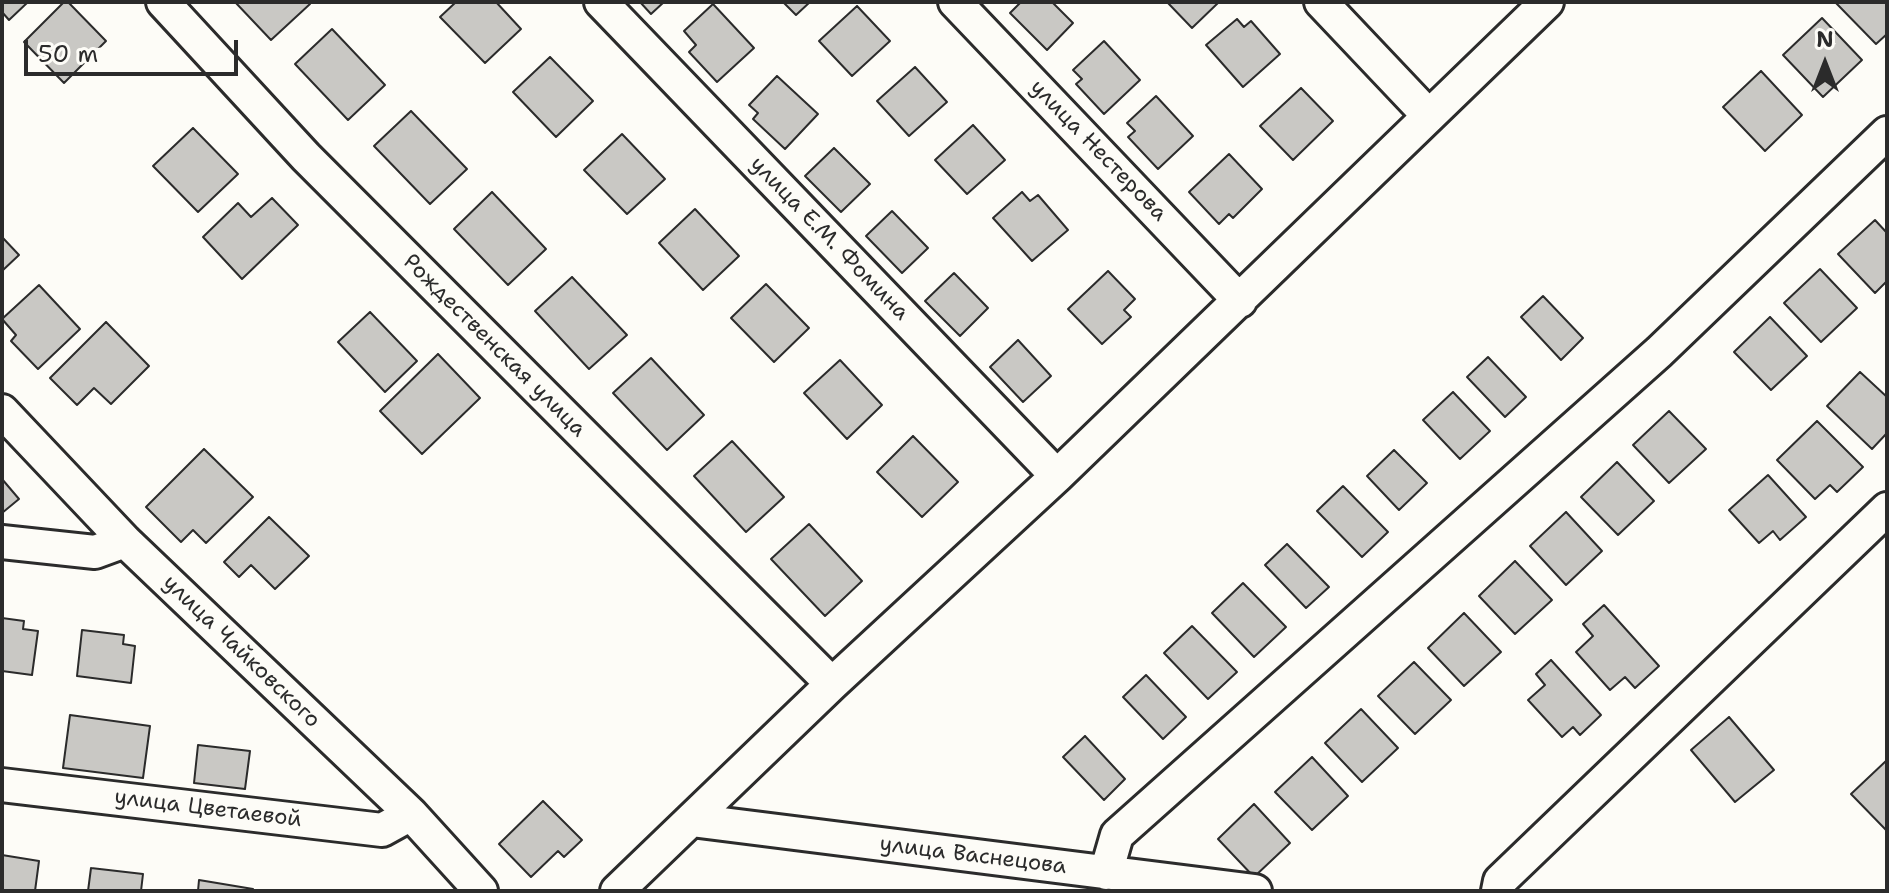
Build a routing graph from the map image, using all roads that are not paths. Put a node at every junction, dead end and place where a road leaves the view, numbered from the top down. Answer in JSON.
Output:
{"nodes":[{"id":1,"x":163,"y":2,"type":"edge"},
{"id":2,"x":601,"y":2,"type":"edge"},
{"id":3,"x":955,"y":2,"type":"edge"},
{"id":4,"x":1321,"y":2,"type":"edge"},
{"id":5,"x":1547,"y":2,"type":"edge"},
{"id":6,"x":1428,"y":115,"type":"junction"},
{"id":7,"x":1887,"y":133,"type":"edge"},
{"id":8,"x":1240,"y":301,"type":"junction"},
{"id":9,"x":2,"y":411,"type":"edge"},
{"id":10,"x":1057,"y":476,"type":"junction"},
{"id":11,"x":1887,"y":509,"type":"edge"},
{"id":12,"x":125,"y":541,"type":"junction"},
{"id":13,"x":2,"y":542,"type":"edge"},
{"id":14,"x":832,"y":684,"type":"junction"},
{"id":15,"x":2,"y":785,"type":"edge"},
{"id":16,"x":411,"y":814,"type":"junction"},
{"id":17,"x":691,"y":820,"type":"junction"},
{"id":18,"x":1106,"y":873,"type":"junction"},
{"id":19,"x":481,"y":891,"type":"edge"},
{"id":20,"x":617,"y":891,"type":"edge"},
{"id":21,"x":1255,"y":891,"type":"edge"},
{"id":22,"x":1498,"y":891,"type":"edge"}],
"edges":[{"from":1,"to":14,"type":"street","name":"Рождественская улица"},
{"from":2,"to":10,"type":"street","name":"улица Е.М. Фомина"},
{"from":3,"to":8,"type":"street","name":"улица Нестерова"},
{"from":4,"to":6,"type":"street"},
{"from":5,"to":6,"type":"street"},
{"from":6,"to":8,"type":"street"},
{"from":7,"to":18,"type":"street"},
{"from":8,"to":10,"type":"street"},
{"from":9,"to":12,"type":"street","name":"улица Чайковского"},
{"from":10,"to":14,"type":"street"},
{"from":11,"to":22,"type":"street"},
{"from":12,"to":13,"type":"street"},
{"from":12,"to":16,"type":"street","name":"улица Чайковского"},
{"from":14,"to":17,"type":"street"},
{"from":15,"to":16,"type":"street","name":"улица Цветаевой"},
{"from":16,"to":19,"type":"street","name":"улица Чайковского"},
{"from":17,"to":18,"type":"street","name":"улица Васнецова"},
{"from":17,"to":20,"type":"street"},
{"from":18,"to":21,"type":"street","name":"улица Васнецова"}]}
